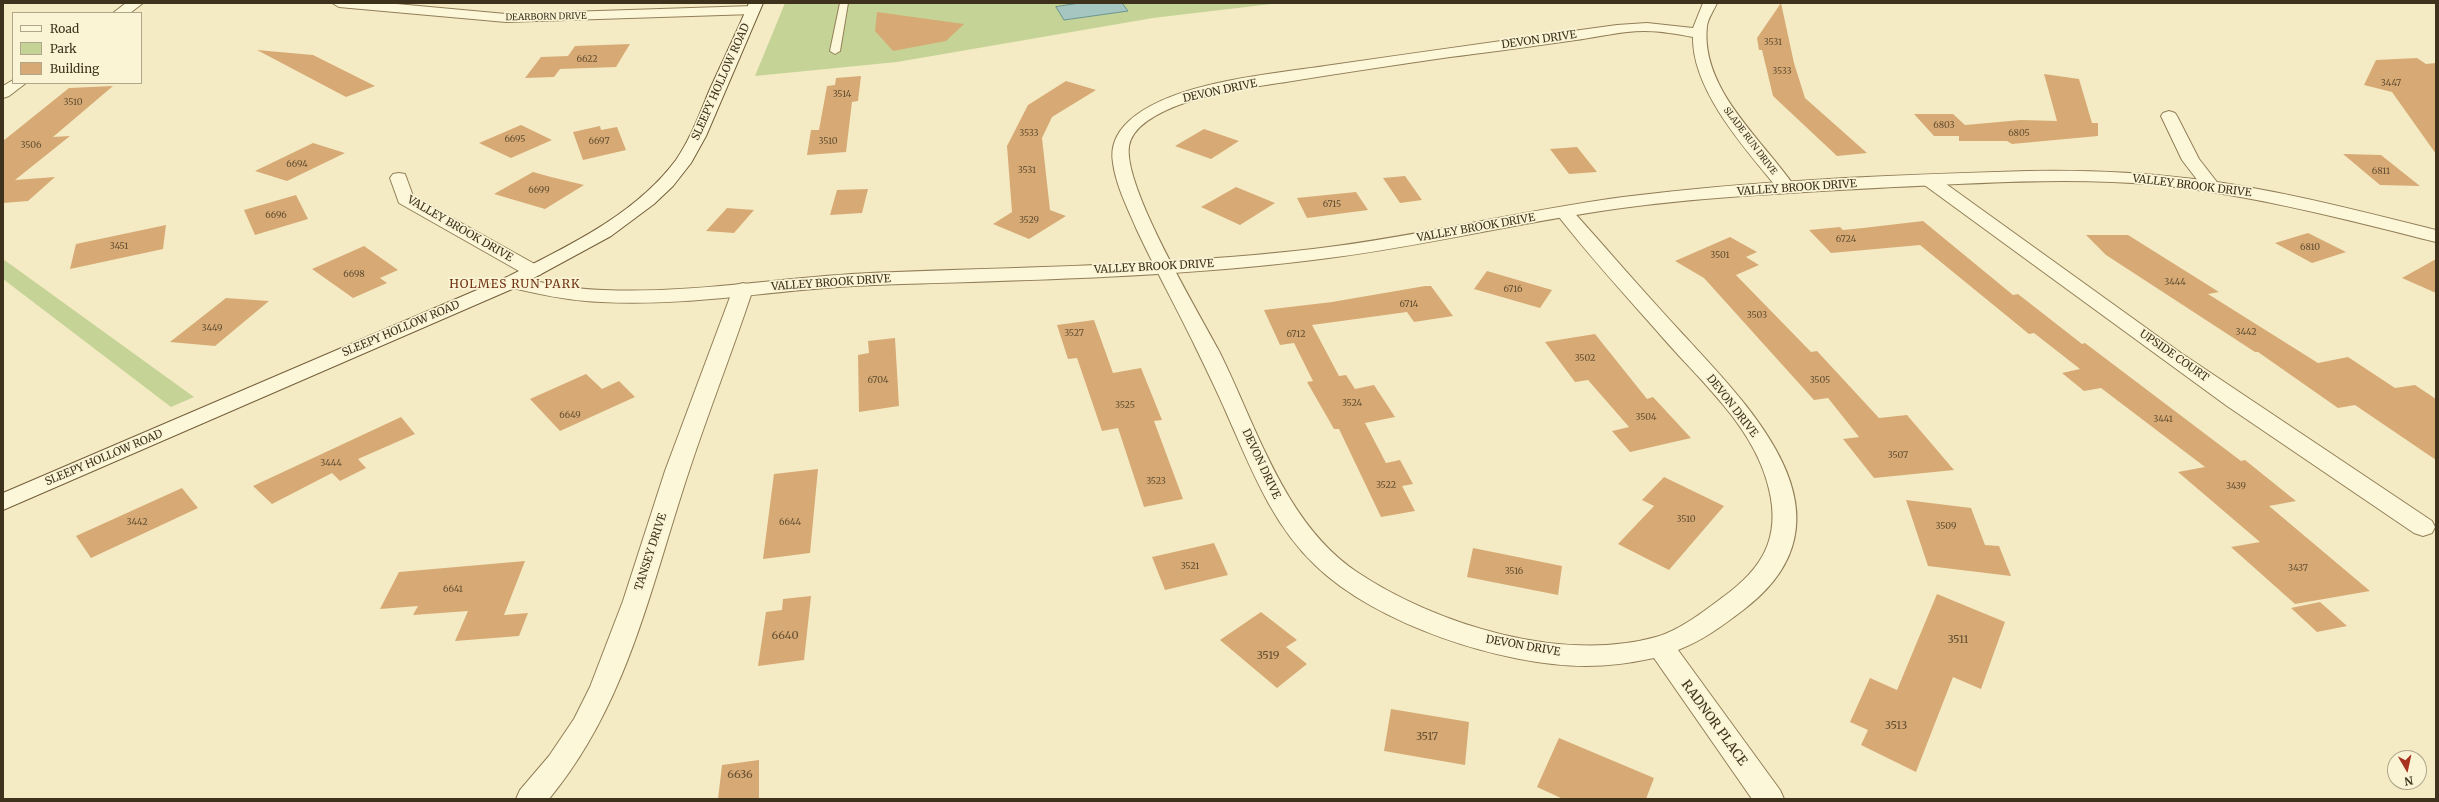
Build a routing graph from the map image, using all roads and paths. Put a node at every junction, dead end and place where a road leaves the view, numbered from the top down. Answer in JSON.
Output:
{"nodes":[{"id":1,"x":136,"y":3,"type":"edge"},
{"id":2,"x":339,"y":3,"type":"edge"},
{"id":3,"x":844,"y":3,"type":"edge"},
{"id":4,"x":1710,"y":3,"type":"edge"},
{"id":5,"x":754,"y":6,"type":"edge"},
{"id":6,"x":122,"y":12,"type":"edge"},
{"id":7,"x":1699,"y":33,"type":"junction"},
{"id":8,"x":834,"y":51,"type":"dead end"},
{"id":9,"x":16,"y":84,"type":"edge"},
{"id":10,"x":3,"y":93,"type":"edge"},
{"id":11,"x":2169,"y":116,"type":"dead end"},
{"id":12,"x":399,"y":178,"type":"dead end"},
{"id":13,"x":1929,"y":180,"type":"junction"},
{"id":14,"x":2211,"y":186,"type":"junction"},
{"id":15,"x":1786,"y":187,"type":"junction"},
{"id":16,"x":1564,"y":212,"type":"junction"},
{"id":17,"x":2436,"y":236,"type":"edge"},
{"id":18,"x":1166,"y":268,"type":"junction"},
{"id":19,"x":533,"y":271,"type":"junction"},
{"id":20,"x":512,"y":282,"type":"junction"},
{"id":21,"x":743,"y":289,"type":"junction"},
{"id":22,"x":3,"y":502,"type":"edge"},
{"id":23,"x":2423,"y":527,"type":"dead end"},
{"id":24,"x":1660,"y":646,"type":"junction"},
{"id":25,"x":531,"y":799,"type":"edge"},
{"id":26,"x":1769,"y":799,"type":"edge"}],
"edges":[{"from":1,"to":6,"type":"street"},
{"from":2,"to":5,"type":"street","name":"DEARBORN DRIVE"},
{"from":3,"to":8,"type":"lane"},
{"from":4,"to":7,"type":"street","name":"SLADE RUN DRIVE"},
{"from":5,"to":19,"type":"street","name":"SLEEPY HOLLOW ROAD"},
{"from":7,"to":15,"type":"street","name":"SLADE RUN DRIVE"},
{"from":7,"to":18,"type":"street","name":"DEVON DRIVE"},
{"from":9,"to":10,"type":"street"},
{"from":11,"to":14,"type":"street"},
{"from":12,"to":19,"type":"street","name":"VALLEY BROOK DRIVE"},
{"from":13,"to":14,"type":"street","name":"VALLEY BROOK DRIVE"},
{"from":13,"to":15,"type":"street","name":"VALLEY BROOK DRIVE"},
{"from":13,"to":23,"type":"street","name":"UPSIDE COURT"},
{"from":14,"to":17,"type":"street","name":"VALLEY BROOK DRIVE"},
{"from":15,"to":16,"type":"street","name":"VALLEY BROOK DRIVE"},
{"from":16,"to":18,"type":"street","name":"VALLEY BROOK DRIVE"},
{"from":16,"to":24,"type":"street","name":"DEVON DRIVE"},
{"from":18,"to":21,"type":"street","name":"VALLEY BROOK DRIVE"},
{"from":18,"to":24,"type":"street","name":"DEVON DRIVE"},
{"from":19,"to":20,"type":"street","name":"SLEEPY HOLLOW ROAD"},
{"from":20,"to":21,"type":"street","name":"VALLEY BROOK DRIVE"},
{"from":20,"to":22,"type":"street","name":"SLEEPY HOLLOW ROAD"},
{"from":21,"to":25,"type":"street","name":"TANSEY DRIVE"},
{"from":24,"to":26,"type":"street","name":"RADNOR PLACE"}]}
